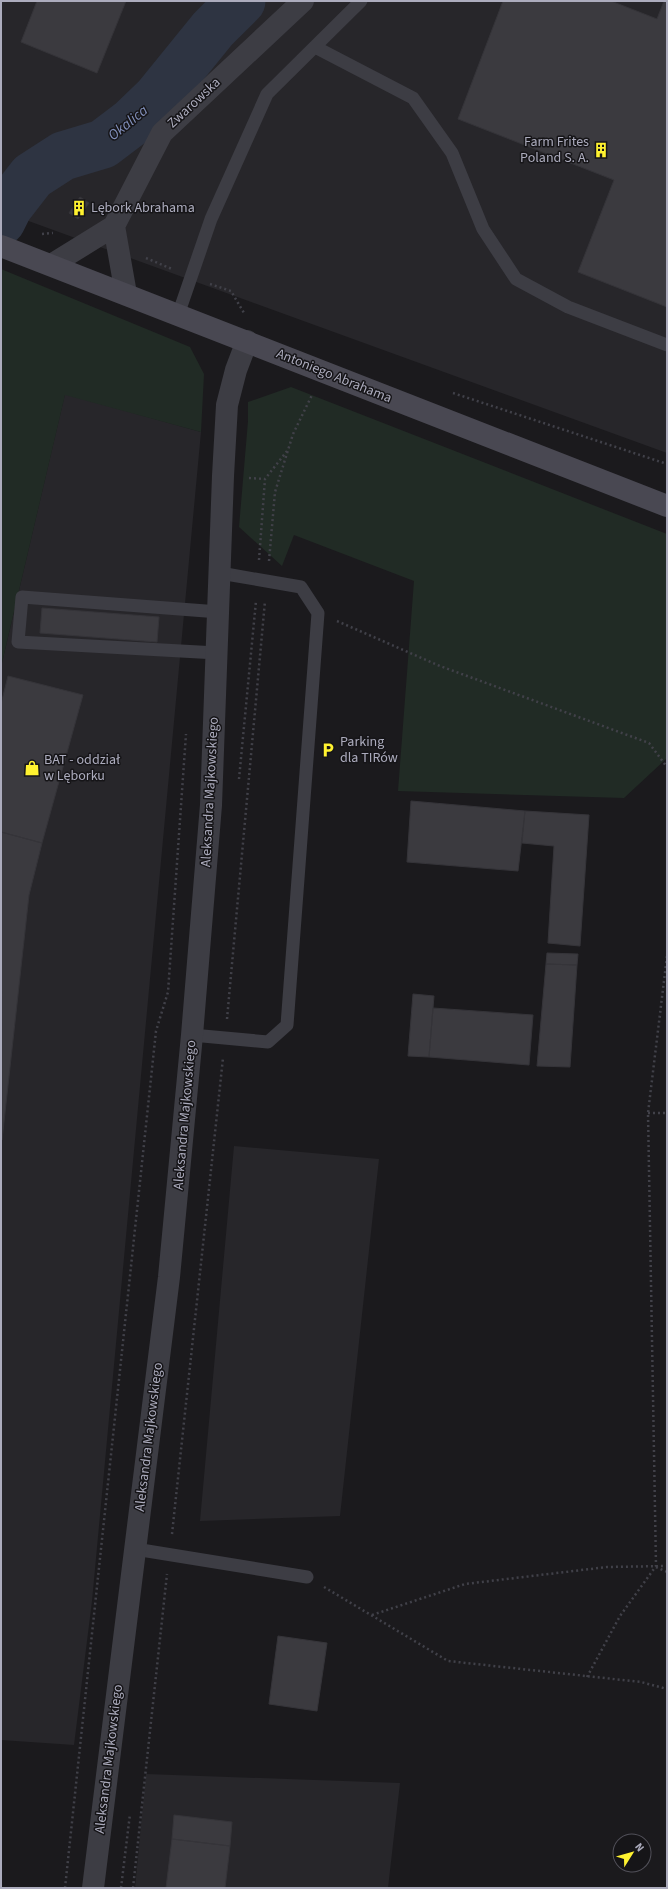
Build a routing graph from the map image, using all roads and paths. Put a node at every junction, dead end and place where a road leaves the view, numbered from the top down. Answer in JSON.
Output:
{"nodes":[{"id":1,"x":303,"y":1,"type":"edge"},
{"id":2,"x":361,"y":1,"type":"edge"},
{"id":3,"x":315,"y":47,"type":"junction"},
{"id":4,"x":114,"y":226,"type":"junction"},
{"id":5,"x":1,"y":246,"type":"edge"},
{"id":6,"x":51,"y":265,"type":"junction"},
{"id":7,"x":191,"y":277,"type":"junction"},
{"id":8,"x":126,"y":294,"type":"junction"},
{"id":9,"x":178,"y":315,"type":"junction"},
{"id":10,"x":248,"y":318,"type":"dead end"},
{"id":11,"x":247,"y":341,"type":"junction"},
{"id":12,"x":667,"y":345,"type":"edge"},
{"id":13,"x":324,"y":372,"type":"junction"},
{"id":14,"x":450,"y":392,"type":"dead end"},
{"id":15,"x":667,"y":464,"type":"edge"},
{"id":16,"x":223,"y":476,"type":"junction"},
{"id":17,"x":265,"y":479,"type":"dead end"},
{"id":18,"x":667,"y":506,"type":"edge"},
{"id":19,"x":220,"y":573,"type":"junction"},
{"id":20,"x":267,"y":580,"type":"junction"},
{"id":21,"x":219,"y":612,"type":"junction"},
{"id":22,"x":318,"y":613,"type":"junction"},
{"id":23,"x":217,"y":653,"type":"junction"},
{"id":24,"x":187,"y":730,"type":"dead end"},
{"id":25,"x":667,"y":767,"type":"edge"},
{"id":26,"x":667,"y":956,"type":"edge"},
{"id":27,"x":192,"y":1034,"type":"junction"},
{"id":28,"x":225,"y":1038,"type":"junction"},
{"id":29,"x":648,"y":1113,"type":"junction"},
{"id":30,"x":667,"y":1113,"type":"edge"},
{"id":31,"x":135,"y":1549,"type":"junction"},
{"id":32,"x":170,"y":1554,"type":"junction"},
{"id":33,"x":656,"y":1566,"type":"junction"},
{"id":34,"x":667,"y":1566,"type":"edge"},
{"id":35,"x":667,"y":1572,"type":"edge"},
{"id":36,"x":307,"y":1577,"type":"joint"},
{"id":37,"x":371,"y":1615,"type":"junction"},
{"id":38,"x":587,"y":1677,"type":"junction"},
{"id":39,"x":667,"y":1689,"type":"edge"},
{"id":40,"x":64,"y":1888,"type":"edge"},
{"id":41,"x":93,"y":1888,"type":"edge"},
{"id":42,"x":133,"y":1888,"type":"edge"}],
"edges":[{"from":1,"to":4,"type":"street","name":"Zwarowska"},
{"from":2,"to":3,"type":"lane"},
{"from":3,"to":7,"type":"lane"},
{"from":3,"to":12,"type":"lane"},
{"from":4,"to":6,"type":"street"},
{"from":4,"to":8,"type":"street"},
{"from":5,"to":6,"type":"main road","name":"Antoniego Abrahama"},
{"from":6,"to":8,"type":"main road","name":"Antoniego Abrahama"},
{"from":7,"to":9,"type":"lane"},
{"from":7,"to":10,"type":"path"},
{"from":8,"to":9,"type":"main road","name":"Antoniego Abrahama"},
{"from":9,"to":11,"type":"main road","name":"Antoniego Abrahama"},
{"from":11,"to":13,"type":"main road","name":"Antoniego Abrahama"},
{"from":11,"to":16,"type":"street","name":"Aleksandra Majkowskiego"},
{"from":13,"to":18,"type":"main road","name":"Antoniego Abrahama"},
{"from":13,"to":20,"type":"path"},
{"from":14,"to":15,"type":"path"},
{"from":16,"to":17,"type":"path"},
{"from":16,"to":19,"type":"street","name":"Aleksandra Majkowskiego"},
{"from":19,"to":20,"type":"lane"},
{"from":19,"to":21,"type":"street","name":"Aleksandra Majkowskiego"},
{"from":20,"to":22,"type":"lane"},
{"from":20,"to":28,"type":"path"},
{"from":21,"to":23,"type":"street","name":"Aleksandra Majkowskiego"},
{"from":21,"to":23,"type":"lane"},
{"from":22,"to":25,"type":"path"},
{"from":22,"to":28,"type":"lane"},
{"from":23,"to":27,"type":"street","name":"Aleksandra Majkowskiego"},
{"from":24,"to":40,"type":"path"},
{"from":26,"to":29,"type":"path"},
{"from":27,"to":28,"type":"lane"},
{"from":27,"to":31,"type":"street","name":"Aleksandra Majkowskiego"},
{"from":28,"to":32,"type":"path"},
{"from":29,"to":30,"type":"path"},
{"from":29,"to":33,"type":"path"},
{"from":31,"to":32,"type":"lane"},
{"from":31,"to":41,"type":"street","name":"Aleksandra Majkowskiego"},
{"from":32,"to":36,"type":"lane"},
{"from":32,"to":42,"type":"path"},
{"from":33,"to":34,"type":"path"},
{"from":33,"to":35,"type":"path"},
{"from":33,"to":37,"type":"path"},
{"from":33,"to":38,"type":"path"},
{"from":36,"to":37,"type":"path"},
{"from":37,"to":38,"type":"path"},
{"from":38,"to":39,"type":"path"}]}
